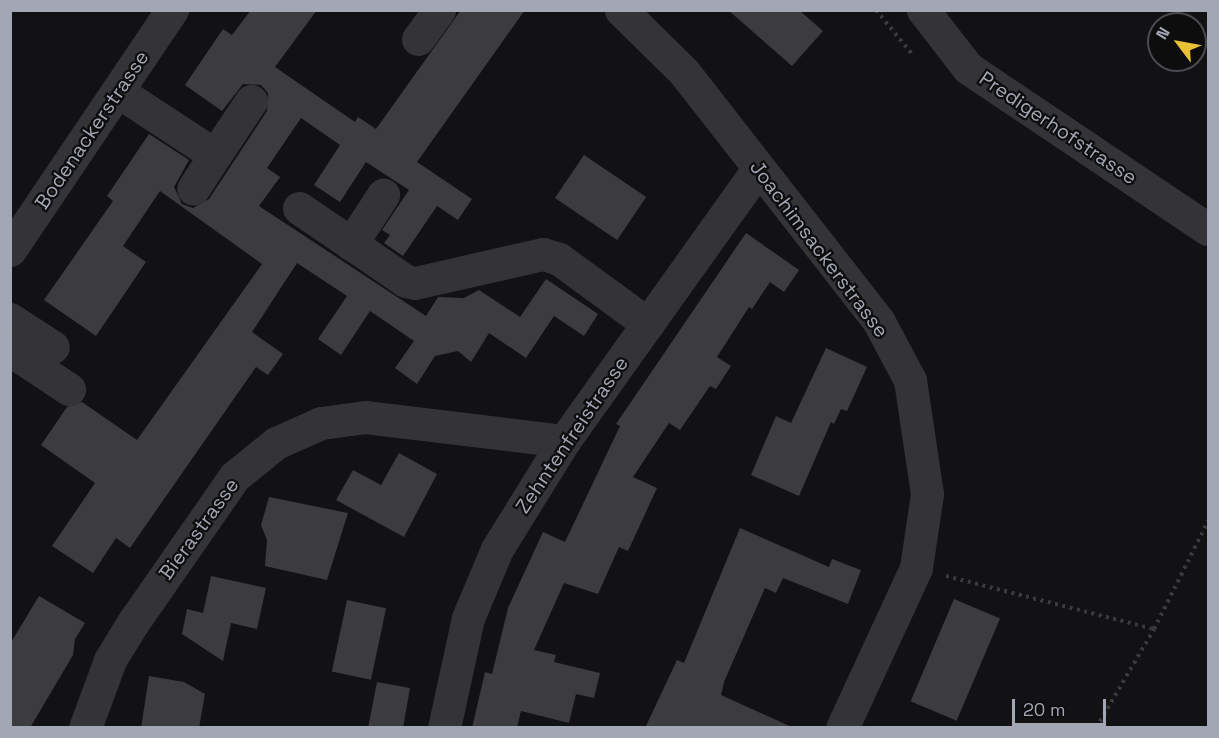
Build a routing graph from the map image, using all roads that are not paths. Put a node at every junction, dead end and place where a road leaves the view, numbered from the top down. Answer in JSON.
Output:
{"nodes":[{"id":1,"x":172,"y":10,"type":"edge"},
{"id":2,"x":439,"y":10,"type":"edge"},
{"id":3,"x":621,"y":10,"type":"edge"},
{"id":4,"x":923,"y":10,"type":"edge"},
{"id":5,"x":418,"y":39,"type":"dead end"},
{"id":6,"x":119,"y":92,"type":"junction"},
{"id":7,"x":251,"y":102,"type":"dead end"},
{"id":8,"x":215,"y":155,"type":"junction"},
{"id":9,"x":758,"y":169,"type":"junction"},
{"id":10,"x":193,"y":189,"type":"dead end"},
{"id":11,"x":383,"y":195,"type":"dead end"},
{"id":12,"x":299,"y":208,"type":"dead end"},
{"id":13,"x":1209,"y":229,"type":"edge"},
{"id":14,"x":351,"y":244,"type":"junction"},
{"id":15,"x":10,"y":250,"type":"edge"},
{"id":16,"x":10,"y":319,"type":"edge"},
{"id":17,"x":648,"y":324,"type":"junction"},
{"id":18,"x":53,"y":347,"type":"dead end"},
{"id":19,"x":10,"y":350,"type":"edge"},
{"id":20,"x":69,"y":389,"type":"dead end"},
{"id":21,"x":564,"y":441,"type":"junction"},
{"id":22,"x":84,"y":728,"type":"edge"},
{"id":23,"x":444,"y":728,"type":"edge"},
{"id":24,"x":842,"y":728,"type":"edge"}],
"edges":[{"from":1,"to":6,"type":"street","name":"Bodenackerstrasse"},
{"from":2,"to":5,"type":"street"},
{"from":3,"to":9,"type":"street","name":"Joachimsackerstrasse"},
{"from":4,"to":13,"type":"street","name":"Predigerhofstrasse"},
{"from":6,"to":8,"type":"street"},
{"from":6,"to":15,"type":"street","name":"Bodenackerstrasse"},
{"from":7,"to":8,"type":"street"},
{"from":8,"to":10,"type":"street"},
{"from":9,"to":17,"type":"street","name":"Zehntenfreistrasse"},
{"from":9,"to":24,"type":"street","name":"Joachimsackerstrasse"},
{"from":11,"to":14,"type":"street"},
{"from":12,"to":14,"type":"street"},
{"from":14,"to":17,"type":"street"},
{"from":16,"to":18,"type":"street"},
{"from":17,"to":21,"type":"street","name":"Zehntenfreistrasse"},
{"from":19,"to":20,"type":"street"},
{"from":21,"to":22,"type":"street","name":"Bierastrasse"},
{"from":21,"to":23,"type":"street","name":"Zehntenfreistrasse"}]}
